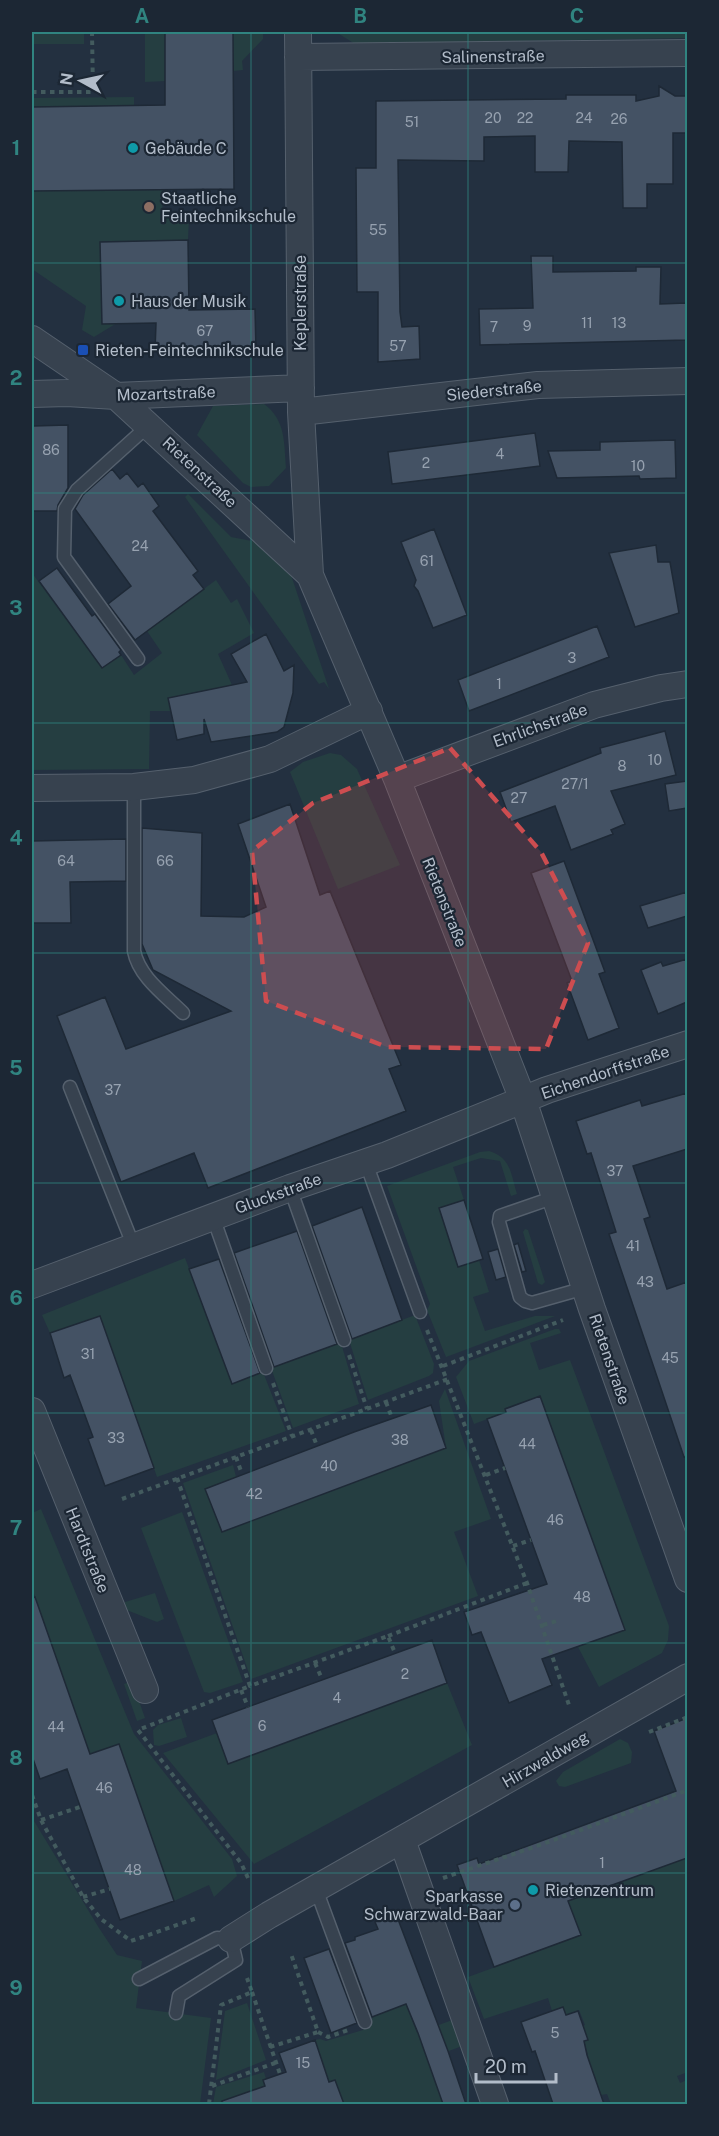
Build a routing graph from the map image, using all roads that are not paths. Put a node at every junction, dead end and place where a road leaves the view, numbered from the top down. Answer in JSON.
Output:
{"nodes":[{"id":1,"x":298,"y":32,"type":"edge"},
{"id":2,"x":687,"y":53,"type":"edge"},
{"id":3,"x":298,"y":57,"type":"junction"},
{"id":4,"x":32,"y":339,"type":"edge"},
{"id":5,"x":687,"y":381,"type":"edge"},
{"id":6,"x":32,"y":394,"type":"edge"},
{"id":7,"x":116,"y":396,"type":"junction"},
{"id":8,"x":301,"y":400,"type":"junction"},
{"id":9,"x":149,"y":425,"type":"junction"},
{"id":10,"x":310,"y":575,"type":"junction"},
{"id":11,"x":138,"y":659,"type":"dead end"},
{"id":12,"x":687,"y":684,"type":"edge"},
{"id":13,"x":369,"y":711,"type":"junction"},
{"id":14,"x":397,"y":779,"type":"junction"},
{"id":15,"x":134,"y":787,"type":"junction"},
{"id":16,"x":32,"y":788,"type":"edge"},
{"id":17,"x":183,"y":1013,"type":"dead end"},
{"id":18,"x":687,"y":1044,"type":"edge"},
{"id":19,"x":70,"y":1087,"type":"dead end"},
{"id":20,"x":523,"y":1100,"type":"junction"},
{"id":21,"x":366,"y":1162,"type":"junction"},
{"id":22,"x":290,"y":1188,"type":"junction"},
{"id":23,"x":555,"y":1197,"type":"junction"},
{"id":24,"x":213,"y":1217,"type":"junction"},
{"id":25,"x":134,"y":1247,"type":"junction"},
{"id":26,"x":32,"y":1285,"type":"edge"},
{"id":27,"x":585,"y":1288,"type":"junction"},
{"id":28,"x":420,"y":1312,"type":"dead end"},
{"id":29,"x":346,"y":1345,"type":"road end"},
{"id":30,"x":268,"y":1372,"type":"road end"},
{"id":31,"x":32,"y":1411,"type":"edge"},
{"id":32,"x":687,"y":1579,"type":"edge"},
{"id":33,"x":687,"y":1677,"type":"edge"},
{"id":34,"x":145,"y":1690,"type":"dead end"},
{"id":35,"x":402,"y":1840,"type":"junction"},
{"id":36,"x":316,"y":1889,"type":"junction"},
{"id":37,"x":231,"y":1939,"type":"junction"},
{"id":38,"x":139,"y":1979,"type":"dead end"},
{"id":39,"x":176,"y":2013,"type":"dead end"},
{"id":40,"x":365,"y":2022,"type":"road end"},
{"id":41,"x":495,"y":2104,"type":"edge"}],
"edges":[{"from":1,"to":3,"type":"street","name":"Keplerstraße"},
{"from":2,"to":3,"type":"street","name":"Salinenstraße"},
{"from":3,"to":8,"type":"street","name":"Keplerstraße"},
{"from":4,"to":7,"type":"street","name":"Rietenstraße"},
{"from":5,"to":8,"type":"street","name":"Siederstraße"},
{"from":6,"to":7,"type":"street","name":"Mozartstraße"},
{"from":7,"to":8,"type":"street","name":"Mozartstraße"},
{"from":7,"to":9,"type":"street","name":"Rietenstraße"},
{"from":8,"to":10,"type":"street","name":"Keplerstraße"},
{"from":9,"to":10,"type":"street","name":"Rietenstraße"},
{"from":9,"to":11,"type":"lane"},
{"from":10,"to":13,"type":"street","name":"Rietenstraße"},
{"from":12,"to":14,"type":"street","name":"Ehrlichstraße"},
{"from":13,"to":14,"type":"street","name":"Rietenstraße"},
{"from":13,"to":15,"type":"street"},
{"from":14,"to":20,"type":"street","name":"Rietenstraße"},
{"from":15,"to":16,"type":"street"},
{"from":15,"to":17,"type":"lane"},
{"from":18,"to":20,"type":"street","name":"Eichendorffstraße"},
{"from":19,"to":25,"type":"lane"},
{"from":20,"to":21,"type":"street","name":"Gluckstraße"},
{"from":20,"to":23,"type":"street","name":"Rietenstraße"},
{"from":21,"to":22,"type":"street","name":"Gluckstraße"},
{"from":21,"to":28,"type":"lane"},
{"from":22,"to":24,"type":"street","name":"Gluckstraße"},
{"from":22,"to":29,"type":"lane"},
{"from":23,"to":27,"type":"street","name":"Rietenstraße"},
{"from":23,"to":27,"type":"lane"},
{"from":24,"to":25,"type":"street","name":"Gluckstraße"},
{"from":24,"to":30,"type":"lane"},
{"from":25,"to":26,"type":"street","name":"Gluckstraße"},
{"from":27,"to":32,"type":"street","name":"Rietenstraße"},
{"from":31,"to":34,"type":"street","name":"Hardtstraße"},
{"from":33,"to":35,"type":"street","name":"Hirzwaldweg"},
{"from":35,"to":36,"type":"street","name":"Hirzwaldweg"},
{"from":35,"to":41,"type":"street"},
{"from":36,"to":37,"type":"street","name":"Hirzwaldweg"},
{"from":36,"to":40,"type":"lane"},
{"from":37,"to":38,"type":"lane"},
{"from":37,"to":39,"type":"lane"}]}
